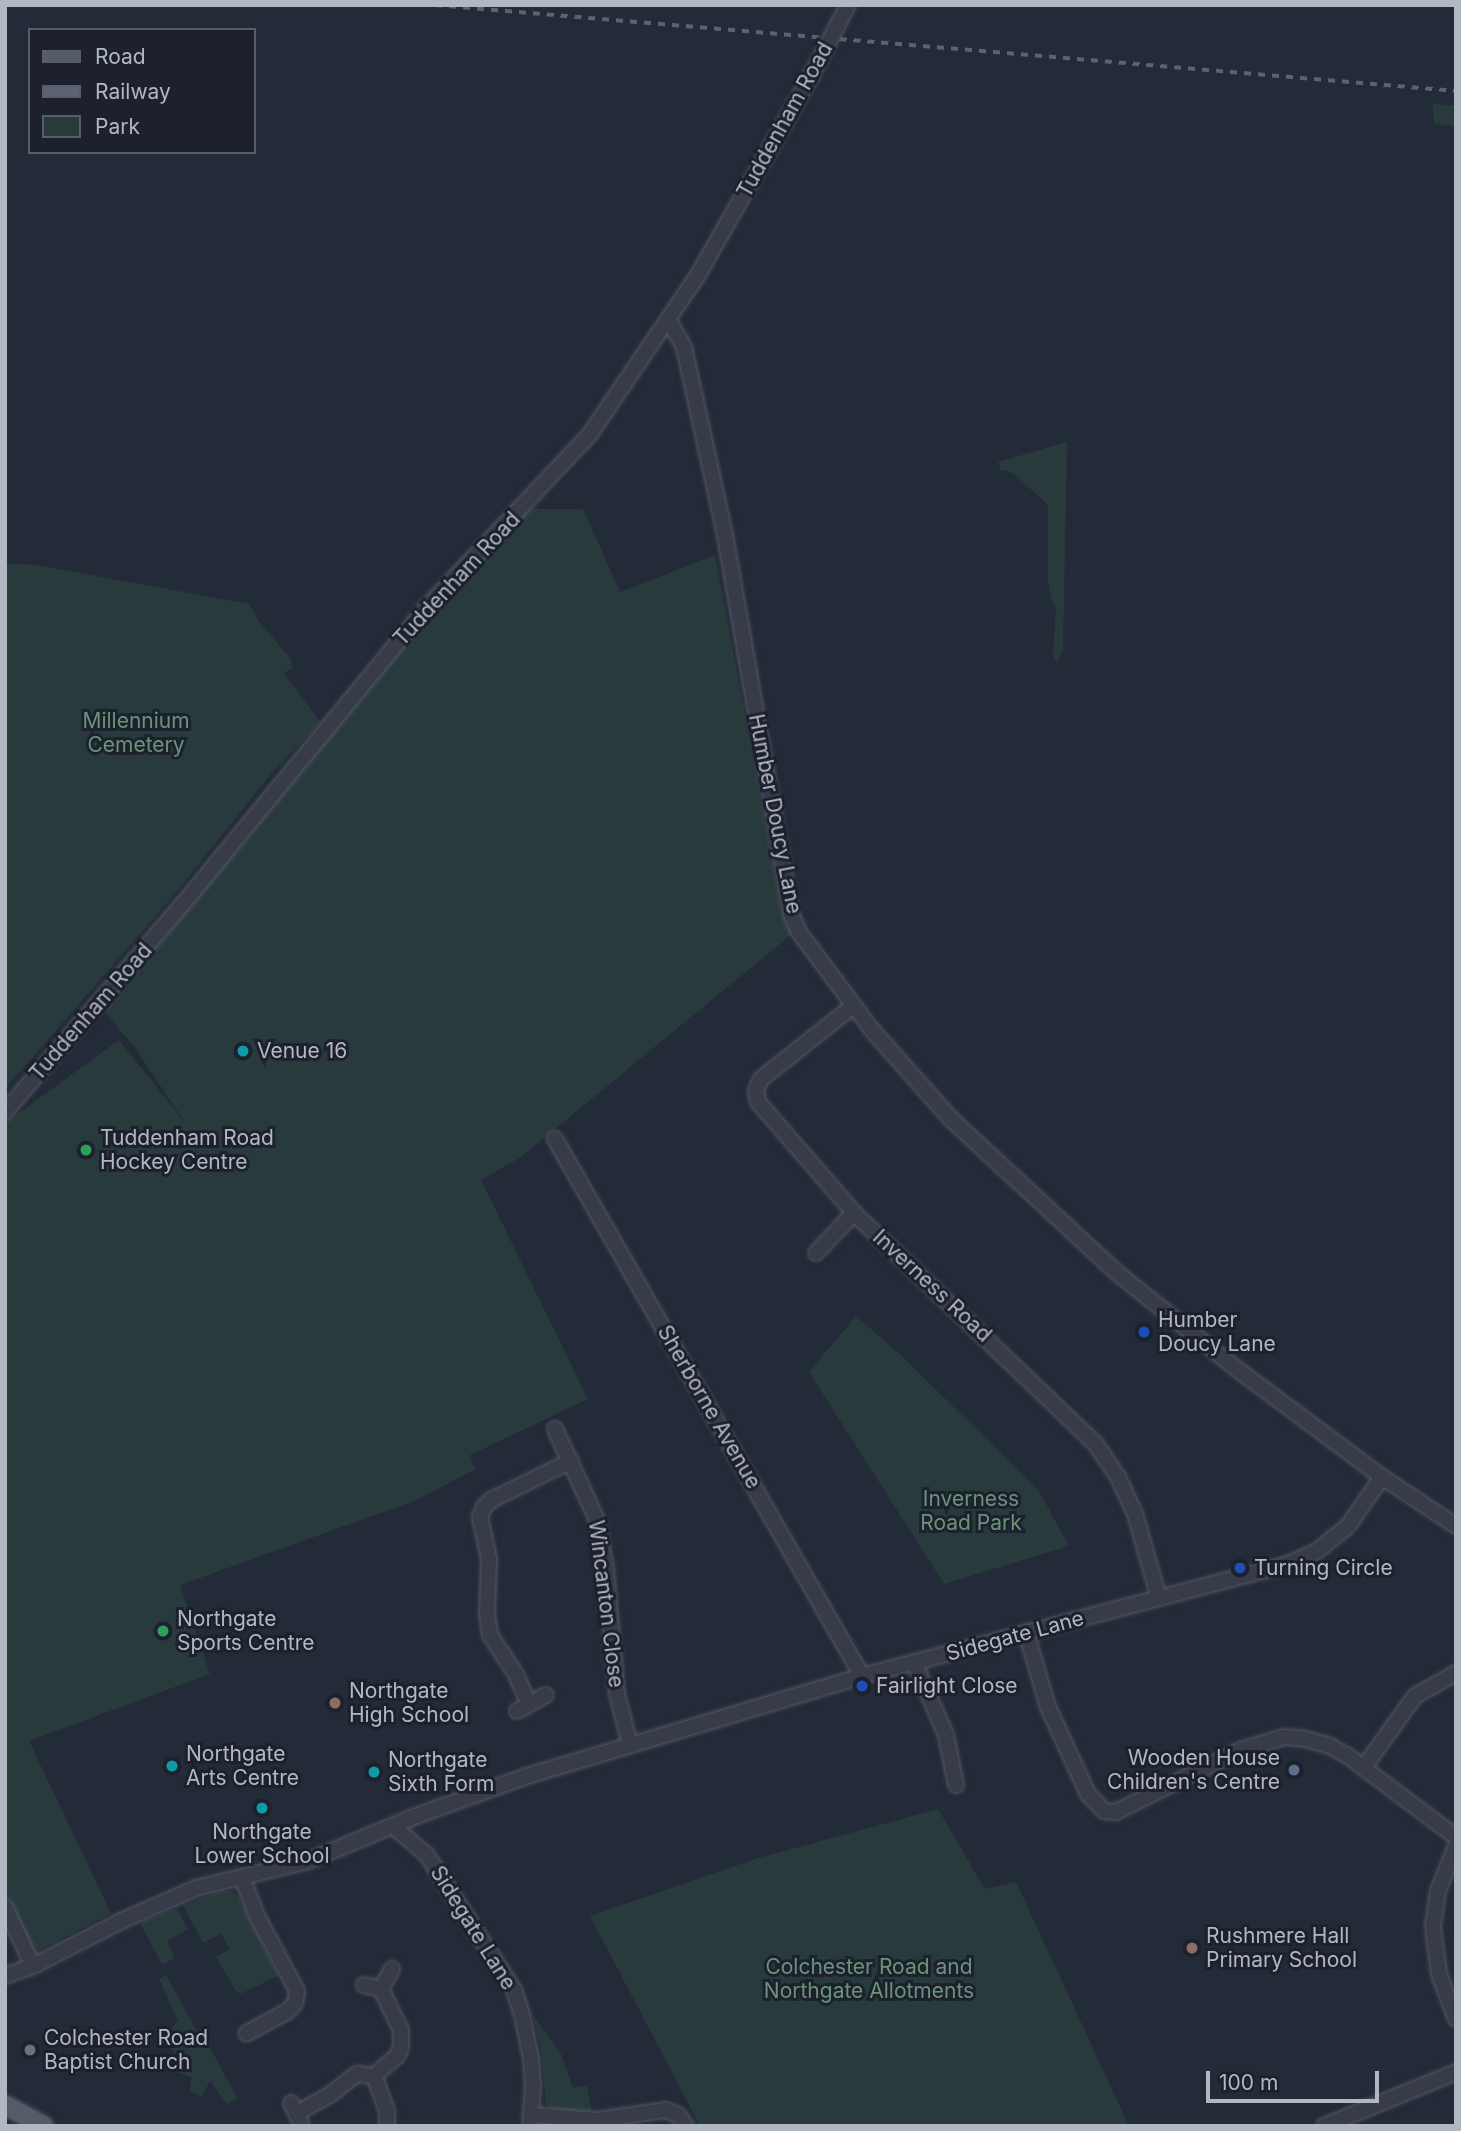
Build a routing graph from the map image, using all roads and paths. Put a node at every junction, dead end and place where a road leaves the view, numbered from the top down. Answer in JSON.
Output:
{"nodes":[{"id":1,"x":848,"y":5,"type":"edge"},
{"id":2,"x":669,"y":321,"type":"junction"},
{"id":3,"x":853,"y":1006,"type":"junction"},
{"id":4,"x":5,"y":1112,"type":"edge"},
{"id":5,"x":555,"y":1139,"type":"dead end"},
{"id":6,"x":854,"y":1213,"type":"junction"},
{"id":7,"x":816,"y":1253,"type":"dead end"},
{"id":8,"x":555,"y":1429,"type":"dead end"},
{"id":9,"x":571,"y":1461,"type":"junction"},
{"id":10,"x":1382,"y":1477,"type":"junction"},
{"id":11,"x":1456,"y":1526,"type":"edge"},
{"id":12,"x":1159,"y":1598,"type":"junction"},
{"id":13,"x":1027,"y":1633,"type":"junction"},
{"id":14,"x":914,"y":1662,"type":"junction"},
{"id":15,"x":1456,"y":1673,"type":"edge"},
{"id":16,"x":862,"y":1676,"type":"junction"},
{"id":17,"x":547,"y":1695,"type":"dead end"},
{"id":18,"x":630,"y":1745,"type":"junction"},
{"id":19,"x":1364,"y":1767,"type":"junction"},
{"id":20,"x":956,"y":1785,"type":"dead end"},
{"id":21,"x":416,"y":1816,"type":"junction"},
{"id":22,"x":393,"y":1826,"type":"junction"},
{"id":23,"x":1456,"y":1837,"type":"edge"},
{"id":24,"x":1456,"y":1846,"type":"edge"},
{"id":25,"x":427,"y":1855,"type":"junction"},
{"id":26,"x":242,"y":1877,"type":"junction"},
{"id":27,"x":5,"y":1906,"type":"edge"},
{"id":28,"x":33,"y":1966,"type":"junction"},
{"id":29,"x":392,"y":1969,"type":"dead end"},
{"id":30,"x":5,"y":1976,"type":"edge"},
{"id":31,"x":365,"y":1984,"type":"dead end"},
{"id":32,"x":381,"y":1989,"type":"junction"},
{"id":33,"x":1456,"y":2019,"type":"edge"},
{"id":34,"x":247,"y":2033,"type":"dead end"},
{"id":35,"x":1456,"y":2072,"type":"edge"},
{"id":36,"x":374,"y":2076,"type":"junction"},
{"id":37,"x":5,"y":2105,"type":"edge"},
{"id":38,"x":297,"y":2114,"type":"edge"},
{"id":39,"x":531,"y":2120,"type":"edge"},
{"id":40,"x":44,"y":2126,"type":"edge"},
{"id":41,"x":387,"y":2126,"type":"edge"},
{"id":42,"x":686,"y":2126,"type":"edge"},
{"id":43,"x":1324,"y":2126,"type":"edge"}],
"edges":[{"from":1,"to":2,"type":"street","name":"Tuddenham Road","bridge":true},
{"from":2,"to":3,"type":"street","name":"Humber Doucy Lane"},
{"from":2,"to":4,"type":"street","name":"Tuddenham Road"},
{"from":3,"to":6,"type":"street","name":"Inverness Road"},
{"from":3,"to":10,"type":"street","name":"Humber Doucy Lane"},
{"from":5,"to":16,"type":"street","name":"Sherborne Avenue"},
{"from":6,"to":7,"type":"street"},
{"from":6,"to":12,"type":"street","name":"Inverness Road"},
{"from":8,"to":9,"type":"street","name":"Wincanton Close"},
{"from":9,"to":17,"type":"street"},
{"from":9,"to":18,"type":"street","name":"Wincanton Close"},
{"from":10,"to":11,"type":"street","name":"Humber Doucy Lane"},
{"from":10,"to":12,"type":"street","name":"Sidegate Lane"},
{"from":12,"to":13,"type":"street","name":"Sidegate Lane"},
{"from":13,"to":14,"type":"street","name":"Sidegate Lane"},
{"from":13,"to":19,"type":"street"},
{"from":14,"to":16,"type":"street","name":"Sidegate Lane"},
{"from":14,"to":20,"type":"street"},
{"from":15,"to":19,"type":"street"},
{"from":16,"to":18,"type":"street","name":"Sidegate Lane"},
{"from":18,"to":21,"type":"street","name":"Sidegate Lane"},
{"from":19,"to":23,"type":"street"},
{"from":21,"to":22,"type":"street"},
{"from":21,"to":25,"type":"street","name":"Sidegate Lane"},
{"from":22,"to":25,"type":"street","name":"Sidegate Lane"},
{"from":22,"to":26,"type":"street"},
{"from":24,"to":33,"type":"street"},
{"from":25,"to":39,"type":"street","name":"Sidegate Lane"},
{"from":26,"to":28,"type":"street"},
{"from":26,"to":34,"type":"street"},
{"from":27,"to":28,"type":"street"},
{"from":28,"to":30,"type":"street"},
{"from":29,"to":32,"type":"street"},
{"from":31,"to":32,"type":"street"},
{"from":32,"to":36,"type":"street"},
{"from":35,"to":43,"type":"street"},
{"from":36,"to":38,"type":"street"},
{"from":36,"to":41,"type":"street"},
{"from":37,"to":40,"type":"main road"},
{"from":39,"to":42,"type":"street"}]}
